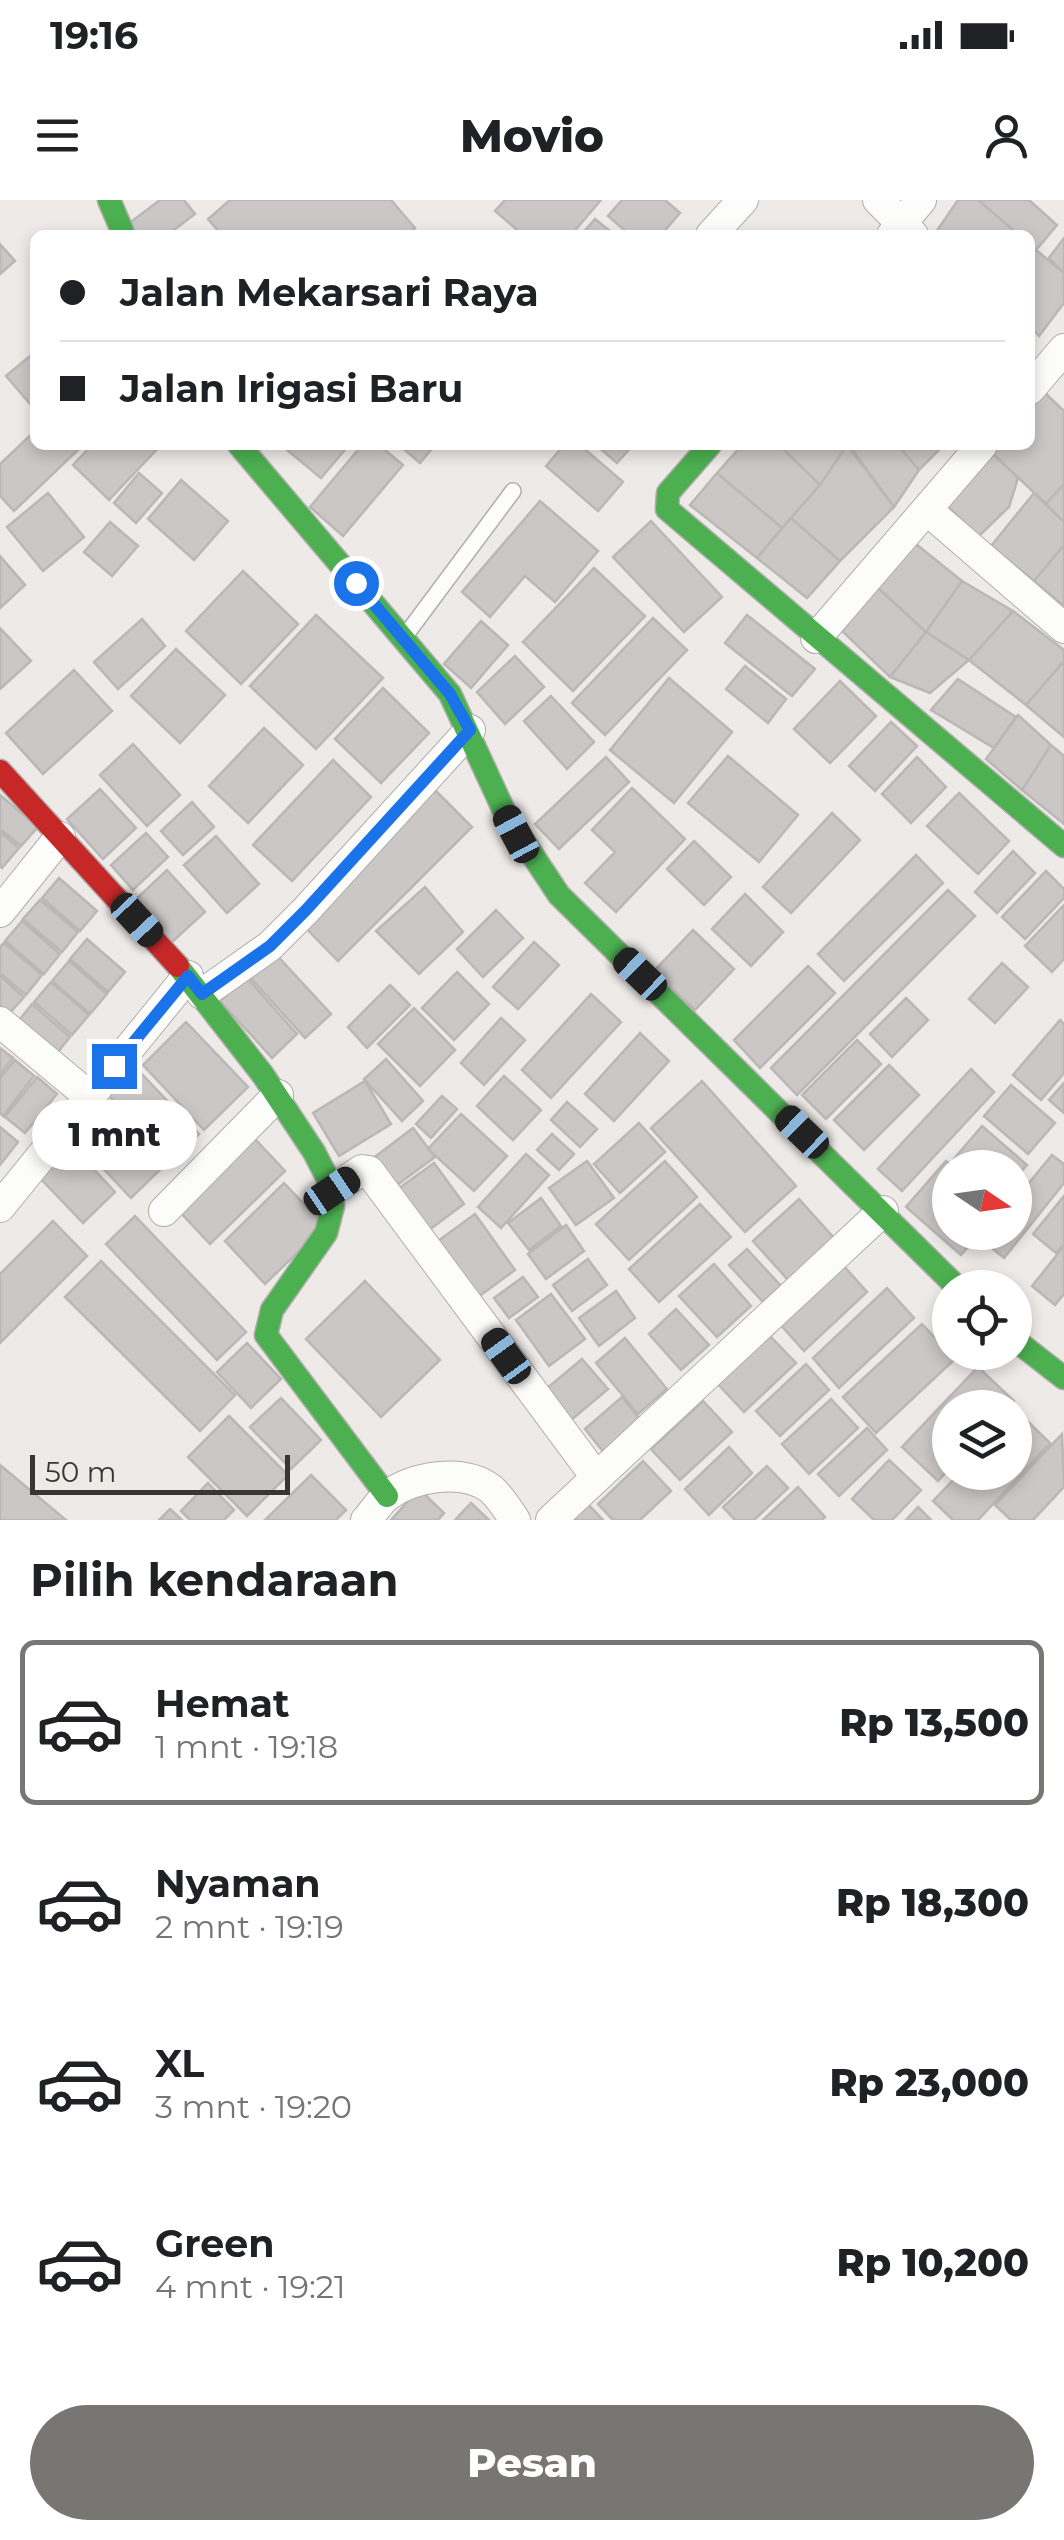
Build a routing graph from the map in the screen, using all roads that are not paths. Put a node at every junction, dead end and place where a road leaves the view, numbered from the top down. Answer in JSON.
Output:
{"nodes":[{"id":1,"x":109,"y":200,"type":"edge"},
{"id":2,"x":743,"y":200,"type":"edge"},
{"id":3,"x":878,"y":200,"type":"edge"},
{"id":4,"x":921,"y":200,"type":"edge"},
{"id":5,"x":122,"y":230,"type":"edge"},
{"id":6,"x":716,"y":230,"type":"edge"},
{"id":7,"x":901,"y":230,"type":"edge"},
{"id":8,"x":903,"y":230,"type":"edge"},
{"id":9,"x":242,"y":450,"type":"edge"},
{"id":10,"x":706,"y":450,"type":"edge"},
{"id":11,"x":978,"y":450,"type":"edge"},
{"id":12,"x":513,"y":491,"type":"dead end"},
{"id":13,"x":927,"y":510,"type":"junction"},
{"id":14,"x":1064,"y":628,"type":"edge"},
{"id":15,"x":404,"y":638,"type":"junction"},
{"id":16,"x":816,"y":638,"type":"junction"},
{"id":17,"x":470,"y":730,"type":"junction"},
{"id":18,"x":0,"y":772,"type":"edge"},
{"id":19,"x":60,"y":836,"type":"junction"},
{"id":20,"x":1064,"y":846,"type":"edge"},
{"id":21,"x":0,"y":912,"type":"edge"},
{"id":22,"x":195,"y":985,"type":"junction"},
{"id":23,"x":0,"y":1022,"type":"edge"},
{"id":24,"x":278,"y":1095,"type":"junction"},
{"id":25,"x":90,"y":1096,"type":"junction"},
{"id":26,"x":332,"y":1191,"type":"junction"},
{"id":27,"x":0,"y":1208,"type":"edge"},
{"id":28,"x":164,"y":1211,"type":"dead end"},
{"id":29,"x":883,"y":1212,"type":"junction"},
{"id":30,"x":940,"y":1270,"type":"edge"},
{"id":31,"x":1032,"y":1353,"type":"edge"},
{"id":32,"x":1064,"y":1378,"type":"edge"},
{"id":33,"x":596,"y":1478,"type":"junction"},
{"id":34,"x":387,"y":1496,"type":"junction"},
{"id":35,"x":366,"y":1520,"type":"edge"},
{"id":36,"x":515,"y":1520,"type":"edge"},
{"id":37,"x":550,"y":1520,"type":"edge"}],
"edges":[{"from":1,"to":5,"type":"street"},
{"from":2,"to":6,"type":"street"},
{"from":3,"to":7,"type":"street"},
{"from":4,"to":8,"type":"street"},
{"from":9,"to":15,"type":"street"},
{"from":10,"to":16,"type":"street"},
{"from":11,"to":13,"type":"street"},
{"from":12,"to":15,"type":"lane"},
{"from":13,"to":14,"type":"street"},
{"from":13,"to":16,"type":"street"},
{"from":15,"to":17,"type":"street"},
{"from":16,"to":20,"type":"street"},
{"from":17,"to":22,"type":"street"},
{"from":17,"to":29,"type":"street"},
{"from":18,"to":19,"type":"street"},
{"from":19,"to":21,"type":"street"},
{"from":19,"to":22,"type":"street"},
{"from":22,"to":24,"type":"street"},
{"from":22,"to":25,"type":"street"},
{"from":23,"to":25,"type":"street"},
{"from":24,"to":26,"type":"street"},
{"from":24,"to":28,"type":"street"},
{"from":25,"to":27,"type":"street"},
{"from":26,"to":33,"type":"street"},
{"from":26,"to":34,"type":"street"},
{"from":29,"to":30,"type":"street"},
{"from":29,"to":33,"type":"street"},
{"from":31,"to":32,"type":"street"},
{"from":33,"to":37,"type":"street"},
{"from":34,"to":35,"type":"street"},
{"from":34,"to":36,"type":"street"}]}
